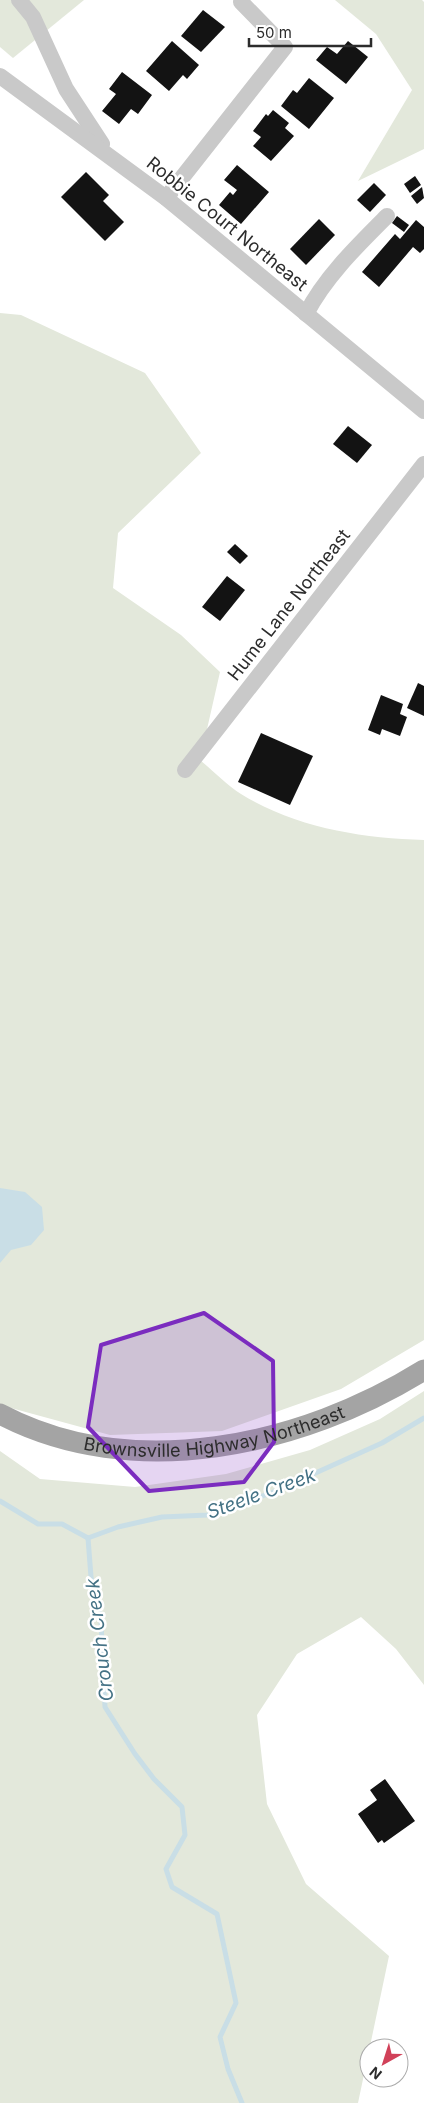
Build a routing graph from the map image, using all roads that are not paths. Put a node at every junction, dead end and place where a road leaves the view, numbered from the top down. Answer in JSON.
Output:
{"nodes":[{"id":1,"x":19,"y":0,"type":"edge"},
{"id":2,"x":240,"y":2,"type":"dead end"},
{"id":3,"x":0,"y":76,"type":"edge"},
{"id":4,"x":112,"y":158,"type":"junction"},
{"id":5,"x":166,"y":198,"type":"junction"},
{"id":6,"x":387,"y":216,"type":"dead end"},
{"id":7,"x":306,"y":314,"type":"junction"},
{"id":8,"x":424,"y":411,"type":"edge"},
{"id":9,"x":424,"y":464,"type":"edge"},
{"id":10,"x":185,"y":770,"type":"dead end"},
{"id":11,"x":424,"y":1370,"type":"edge"},
{"id":12,"x":0,"y":1414,"type":"edge"}],
"edges":[{"from":1,"to":4,"type":"street"},
{"from":2,"to":5,"type":"street"},
{"from":3,"to":4,"type":"street","name":"Robbie Court Northeast"},
{"from":4,"to":5,"type":"street","name":"Robbie Court Northeast"},
{"from":5,"to":7,"type":"street","name":"Robbie Court Northeast"},
{"from":6,"to":7,"type":"street"},
{"from":7,"to":8,"type":"street","name":"Robbie Court Northeast"},
{"from":9,"to":10,"type":"street","name":"Hume Lane Northeast"},
{"from":11,"to":12,"type":"main road","name":"Brownsville Highway Northeast"}]}
